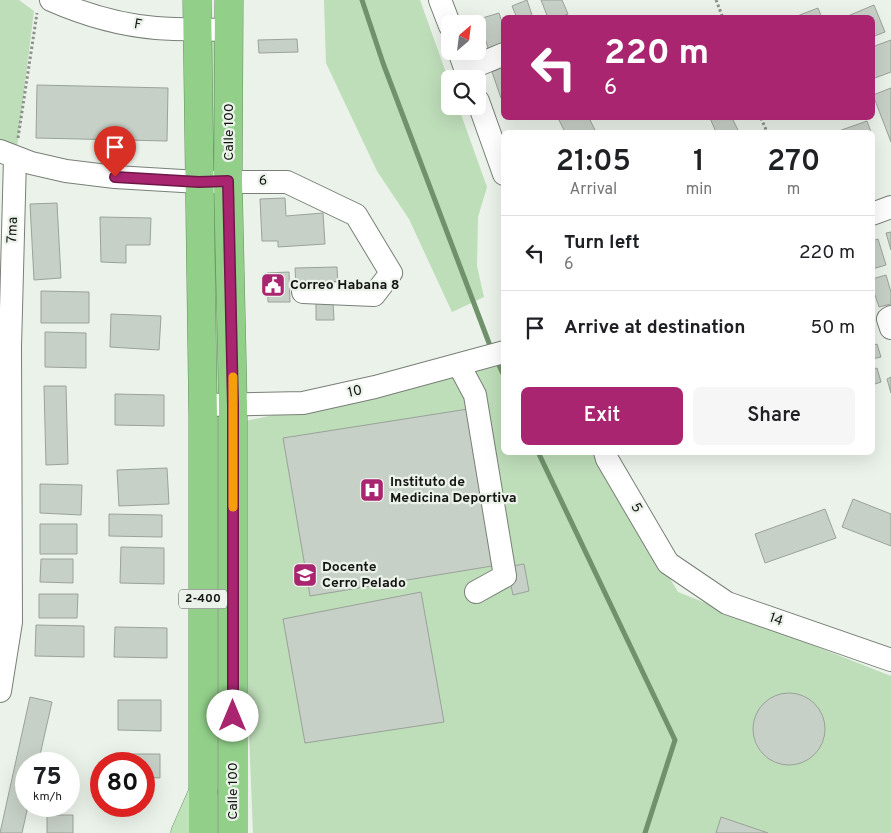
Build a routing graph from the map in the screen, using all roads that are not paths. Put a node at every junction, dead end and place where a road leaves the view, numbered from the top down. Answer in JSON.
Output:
{"nodes":[{"id":1,"x":197,"y":0,"type":"edge"},
{"id":2,"x":230,"y":0,"type":"edge"},
{"id":3,"x":440,"y":0,"type":"edge"},
{"id":4,"x":44,"y":5,"type":"edge"},
{"id":5,"x":446,"y":15,"type":"edge"},
{"id":6,"x":197,"y":28,"type":"junction"},
{"id":7,"x":229,"y":30,"type":"junction"},
{"id":8,"x":501,"y":55,"type":"edge"},
{"id":9,"x":465,"y":67,"type":"edge"},
{"id":10,"x":483,"y":115,"type":"edge"},
{"id":11,"x":8,"y":154,"type":"edge"},
{"id":12,"x":501,"y":166,"type":"edge"},
{"id":13,"x":228,"y":181,"type":"junction"},
{"id":14,"x":199,"y":182,"type":"junction"},
{"id":15,"x":891,"y":207,"type":"edge"},
{"id":16,"x":875,"y":213,"type":"edge"},
{"id":17,"x":303,"y":292,"type":"dead end"},
{"id":18,"x":891,"y":317,"type":"edge"},
{"id":19,"x":891,"y":328,"type":"edge"},
{"id":20,"x":5,"y":345,"type":"edge"},
{"id":21,"x":493,"y":355,"type":"edge"},
{"id":22,"x":459,"y":365,"type":"junction"},
{"id":23,"x":203,"y":405,"type":"junction"},
{"id":24,"x":233,"y":405,"type":"junction"},
{"id":25,"x":607,"y":455,"type":"edge"},
{"id":26,"x":6,"y":547,"type":"edge"},
{"id":27,"x":668,"y":564,"type":"joint"},
{"id":28,"x":476,"y":592,"type":"dead end"},
{"id":29,"x":891,"y":660,"type":"edge"},
{"id":30,"x":0,"y":691,"type":"edge"},
{"id":31,"x":203,"y":792,"type":"junction"},
{"id":32,"x":185,"y":833,"type":"edge"},
{"id":33,"x":203,"y":833,"type":"edge"},
{"id":34,"x":233,"y":833,"type":"edge"}],
"edges":[{"from":1,"to":6,"type":"highway","number":"2-400"},
{"from":2,"to":7,"type":"highway","name":"Calle 100","number":"2-400"},
{"from":3,"to":5,"type":"street"},
{"from":4,"to":6,"type":"street","name":"F"},
{"from":6,"to":7,"type":"street","name":"F"},
{"from":6,"to":14,"type":"highway","number":"2-400"},
{"from":7,"to":13,"type":"highway","name":"Calle 100","number":"2-400"},
{"from":8,"to":9,"type":"street"},
{"from":10,"to":12,"type":"street"},
{"from":11,"to":14,"type":"street","name":"6"},
{"from":11,"to":20,"type":"street","name":"7ma"},
{"from":13,"to":14,"type":"street","name":"6"},
{"from":13,"to":17,"type":"street","name":"6"},
{"from":13,"to":24,"type":"highway","name":"Calle 100","number":"2-400"},
{"from":14,"to":23,"type":"highway","number":"2-400"},
{"from":15,"to":16,"type":"street"},
{"from":18,"to":19,"type":"street"},
{"from":20,"to":26,"type":"street","name":"7ma"},
{"from":21,"to":22,"type":"street","name":"10"},
{"from":22,"to":24,"type":"street","name":"10"},
{"from":22,"to":28,"type":"street"},
{"from":23,"to":24,"type":"street","name":"10"},
{"from":23,"to":31,"type":"highway","number":"2-400"},
{"from":24,"to":34,"type":"highway","name":"Calle 100","number":"2-400"},
{"from":25,"to":27,"type":"street","name":"5"},
{"from":26,"to":30,"type":"street","name":"7ma"},
{"from":27,"to":29,"type":"street","name":"14"},
{"from":31,"to":32,"type":"main road"},
{"from":31,"to":33,"type":"highway","number":"2-400"}]}
